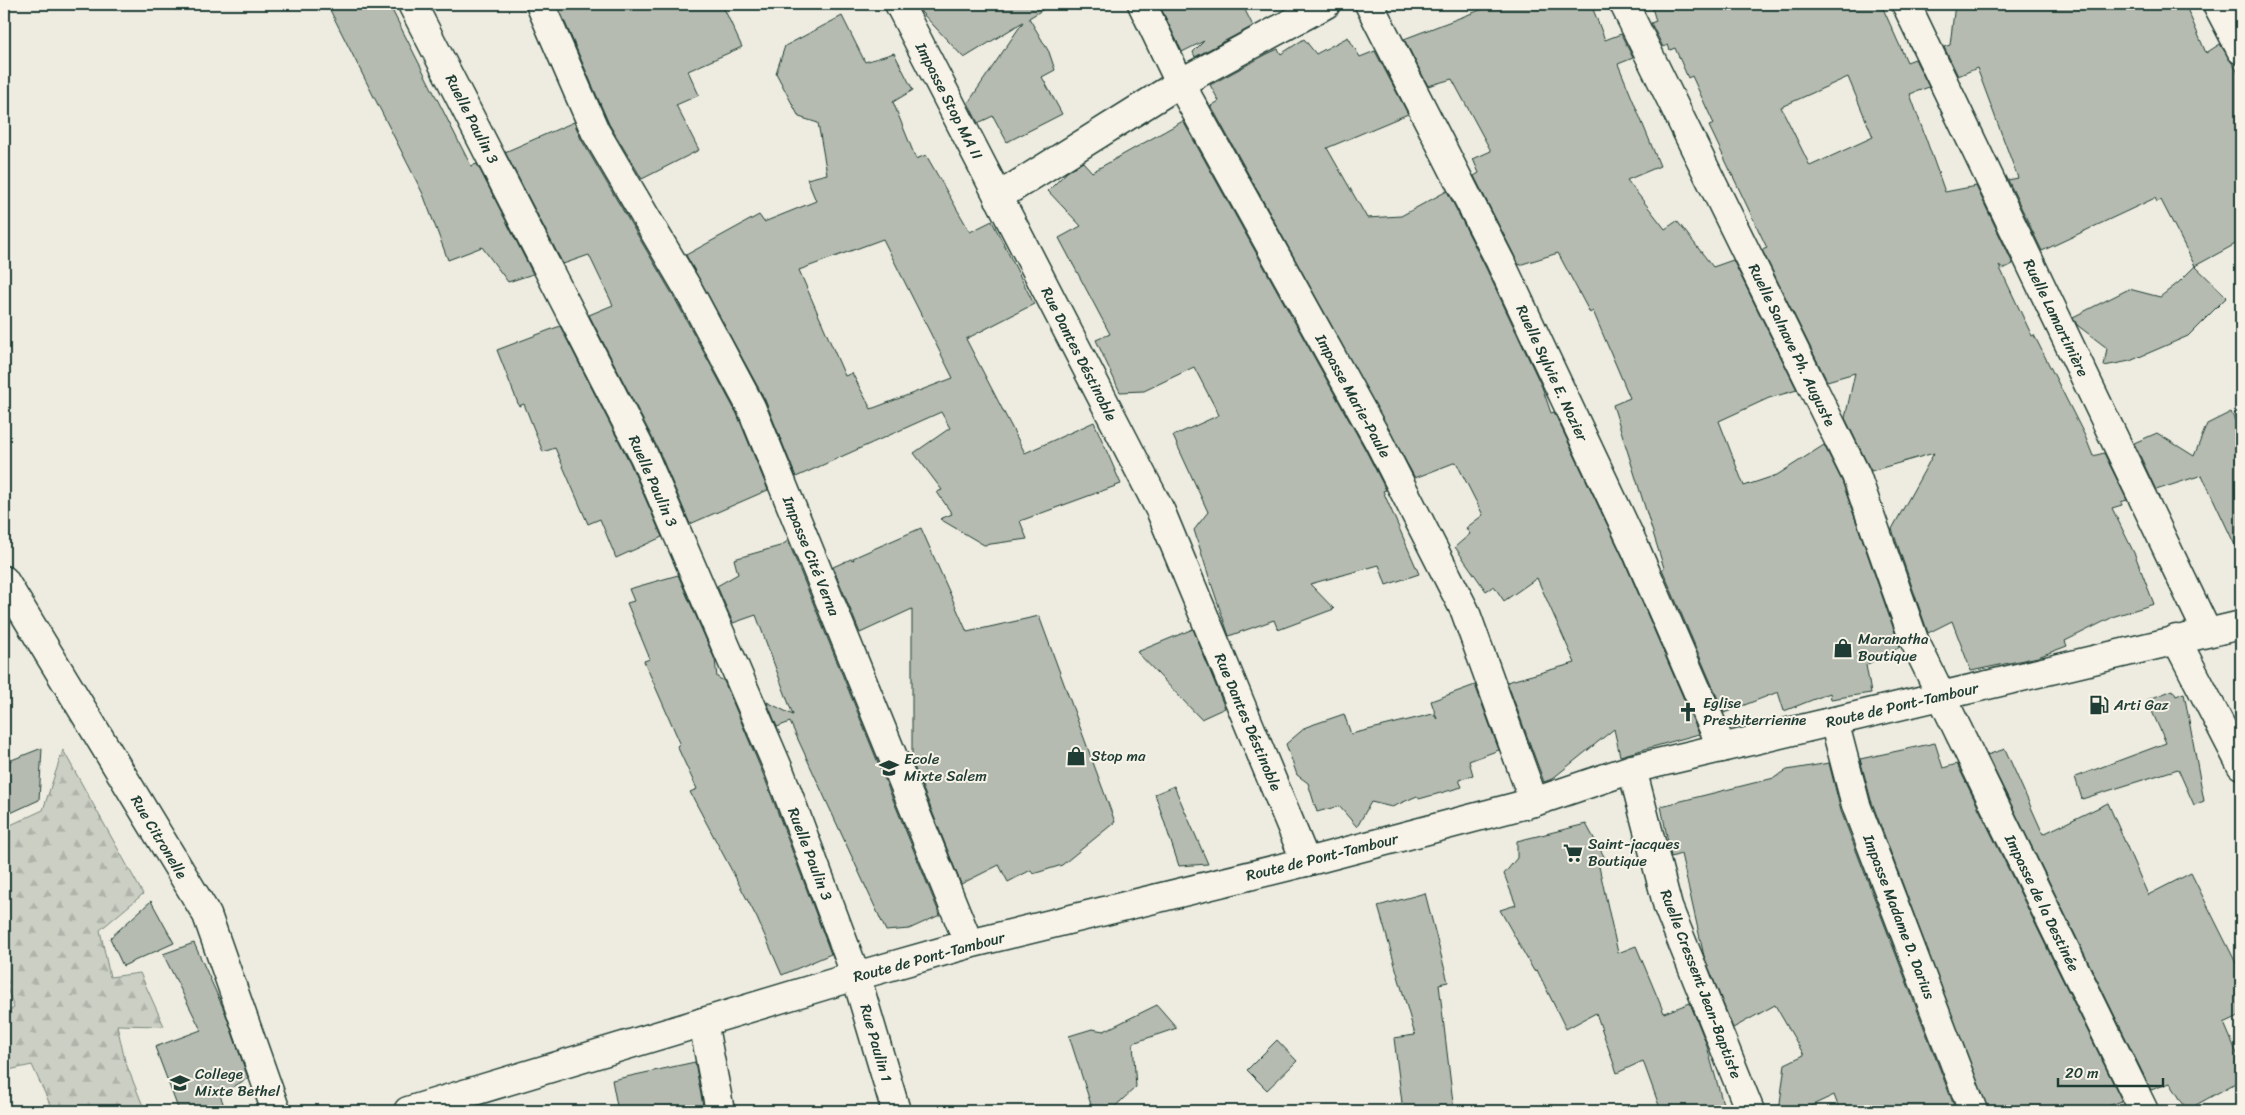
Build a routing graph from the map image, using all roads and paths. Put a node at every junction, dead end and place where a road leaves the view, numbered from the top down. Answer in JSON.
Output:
{"nodes":[{"id":1,"x":412,"y":4,"type":"edge"},
{"id":2,"x":540,"y":4,"type":"edge"},
{"id":3,"x":899,"y":4,"type":"edge"},
{"id":4,"x":1142,"y":4,"type":"edge"},
{"id":5,"x":1326,"y":4,"type":"edge"},
{"id":6,"x":1369,"y":4,"type":"edge"},
{"id":7,"x":1624,"y":4,"type":"edge"},
{"id":8,"x":1906,"y":4,"type":"edge"},
{"id":9,"x":2217,"y":4,"type":"edge"},
{"id":10,"x":2241,"y":50,"type":"edge"},
{"id":11,"x":1180,"y":83,"type":"junction"},
{"id":12,"x":998,"y":197,"type":"junction"},
{"id":13,"x":4,"y":580,"type":"edge"},
{"id":14,"x":2241,"y":625,"type":"edge"},
{"id":15,"x":2207,"y":632,"type":"junction"},
{"id":16,"x":2176,"y":639,"type":"junction"},
{"id":17,"x":1940,"y":696,"type":"junction"},
{"id":18,"x":1834,"y":721,"type":"junction"},
{"id":19,"x":1722,"y":748,"type":"junction"},
{"id":20,"x":2241,"y":765,"type":"edge"},
{"id":21,"x":1632,"y":769,"type":"junction"},
{"id":22,"x":1534,"y":802,"type":"junction"},
{"id":23,"x":1306,"y":862,"type":"junction"},
{"id":24,"x":969,"y":944,"type":"junction"},
{"id":25,"x":856,"y":976,"type":"junction"},
{"id":26,"x":703,"y":1022,"type":"junction"},
{"id":27,"x":438,"y":1107,"type":"edge"},
{"id":28,"x":276,"y":1111,"type":"edge"},
{"id":29,"x":408,"y":1111,"type":"edge"},
{"id":30,"x":720,"y":1111,"type":"edge"},
{"id":31,"x":896,"y":1111,"type":"edge"},
{"id":32,"x":1750,"y":1111,"type":"edge"},
{"id":33,"x":1973,"y":1111,"type":"edge"},
{"id":34,"x":2144,"y":1111,"type":"edge"}],
"edges":[{"from":1,"to":25,"type":"street","name":"Ruelle Paulin 3"},
{"from":2,"to":24,"type":"street","name":"Impasse Cité Verna"},
{"from":3,"to":12,"type":"street","name":"Impasse Stop MA II"},
{"from":4,"to":11,"type":"street","name":"Impasse Marie-Paule"},
{"from":5,"to":11,"type":"street"},
{"from":6,"to":19,"type":"street","name":"Ruelle Sylvie E. Nozier"},
{"from":7,"to":17,"type":"street","name":"Ruelle Salnave Ph. Auguste"},
{"from":8,"to":15,"type":"street","name":"Ruelle Lamartinière"},
{"from":9,"to":10,"type":"street"},
{"from":11,"to":12,"type":"street"},
{"from":11,"to":22,"type":"street","name":"Impasse Marie-Paule"},
{"from":12,"to":23,"type":"street","name":"Rue Dantes Déstinoble"},
{"from":13,"to":28,"type":"street","name":"Rue Citronelle"},
{"from":14,"to":15,"type":"street","name":"Route de Pont-Tambour"},
{"from":15,"to":16,"type":"street","name":"Route de Pont-Tambour"},
{"from":16,"to":17,"type":"street","name":"Route de Pont-Tambour"},
{"from":16,"to":20,"type":"street"},
{"from":17,"to":18,"type":"street","name":"Route de Pont-Tambour"},
{"from":17,"to":34,"type":"street","name":"Impasse de la Destinée"},
{"from":18,"to":19,"type":"street","name":"Route de Pont-Tambour"},
{"from":18,"to":33,"type":"street","name":"Impasse Madame D. Darius"},
{"from":19,"to":21,"type":"street","name":"Route de Pont-Tambour"},
{"from":21,"to":22,"type":"street","name":"Route de Pont-Tambour"},
{"from":21,"to":32,"type":"street","name":"Ruelle Cressent Jean-Baptiste"},
{"from":22,"to":23,"type":"street","name":"Route de Pont-Tambour"},
{"from":23,"to":24,"type":"street","name":"Route de Pont-Tambour"},
{"from":24,"to":25,"type":"street","name":"Route de Pont-Tambour"},
{"from":25,"to":26,"type":"street","name":"Route de Pont-Tambour"},
{"from":25,"to":31,"type":"street","name":"Rue Paulin 1"},
{"from":26,"to":27,"type":"street","name":"Route de Pont-Tambour"},
{"from":26,"to":30,"type":"street"},
{"from":27,"to":29,"type":"street","name":"Route de Pont-Tambour"}]}
